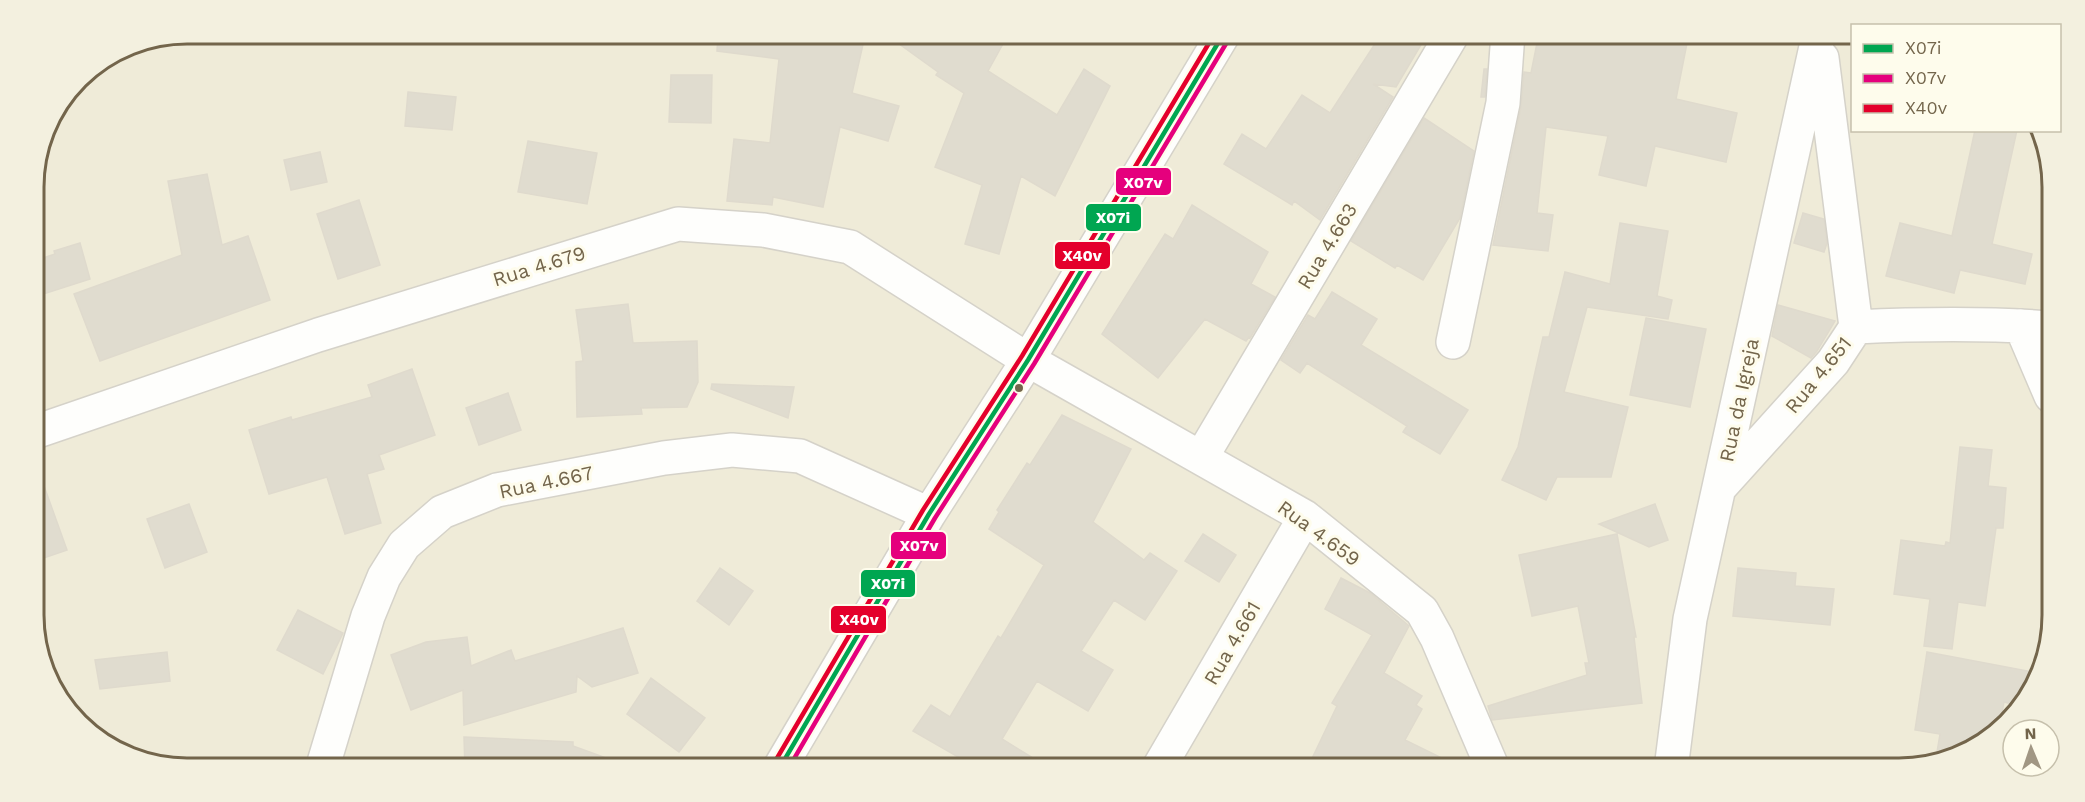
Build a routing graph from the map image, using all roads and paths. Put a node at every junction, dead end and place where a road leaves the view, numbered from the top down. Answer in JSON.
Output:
{"nodes":[{"id":1,"x":1217,"y":44,"type":"edge"},
{"id":2,"x":1446,"y":44,"type":"edge"},
{"id":3,"x":1507,"y":44,"type":"edge"},
{"id":4,"x":1817,"y":44,"type":"edge"},
{"id":5,"x":1820,"y":44,"type":"edge"},
{"id":6,"x":1856,"y":327,"type":"junction"},
{"id":7,"x":2036,"y":327,"type":"edge"},
{"id":8,"x":1453,"y":342,"type":"dead end"},
{"id":9,"x":2042,"y":355,"type":"edge"},
{"id":10,"x":1028,"y":360,"type":"junction"},
{"id":11,"x":44,"y":429,"type":"edge"},
{"id":12,"x":1201,"y":458,"type":"junction"},
{"id":13,"x":1720,"y":487,"type":"junction"},
{"id":14,"x":929,"y":514,"type":"junction"},
{"id":15,"x":1305,"y":518,"type":"junction"},
{"id":16,"x":325,"y":758,"type":"edge"},
{"id":17,"x":785,"y":758,"type":"edge"},
{"id":18,"x":1164,"y":758,"type":"edge"},
{"id":19,"x":1488,"y":758,"type":"edge"},
{"id":20,"x":1672,"y":758,"type":"edge"}],
"edges":[{"from":1,"to":10,"type":"street"},
{"from":2,"to":12,"type":"street","name":"Rua 4.663"},
{"from":3,"to":8,"type":"street"},
{"from":4,"to":13,"type":"street","name":"Rua da Igreja"},
{"from":5,"to":6,"type":"street"},
{"from":6,"to":7,"type":"street","name":"Rua 4.651"},
{"from":6,"to":13,"type":"street","name":"Rua 4.651"},
{"from":7,"to":9,"type":"street"},
{"from":10,"to":11,"type":"street","name":"Rua 4.679"},
{"from":10,"to":12,"type":"street","name":"Rua 4.659"},
{"from":10,"to":14,"type":"street"},
{"from":12,"to":15,"type":"street","name":"Rua 4.659"},
{"from":13,"to":20,"type":"street","name":"Rua da Igreja"},
{"from":14,"to":16,"type":"street","name":"Rua 4.667"},
{"from":14,"to":17,"type":"street"},
{"from":15,"to":18,"type":"street","name":"Rua 4.661"},
{"from":15,"to":19,"type":"street","name":"Rua 4.659"}]}
